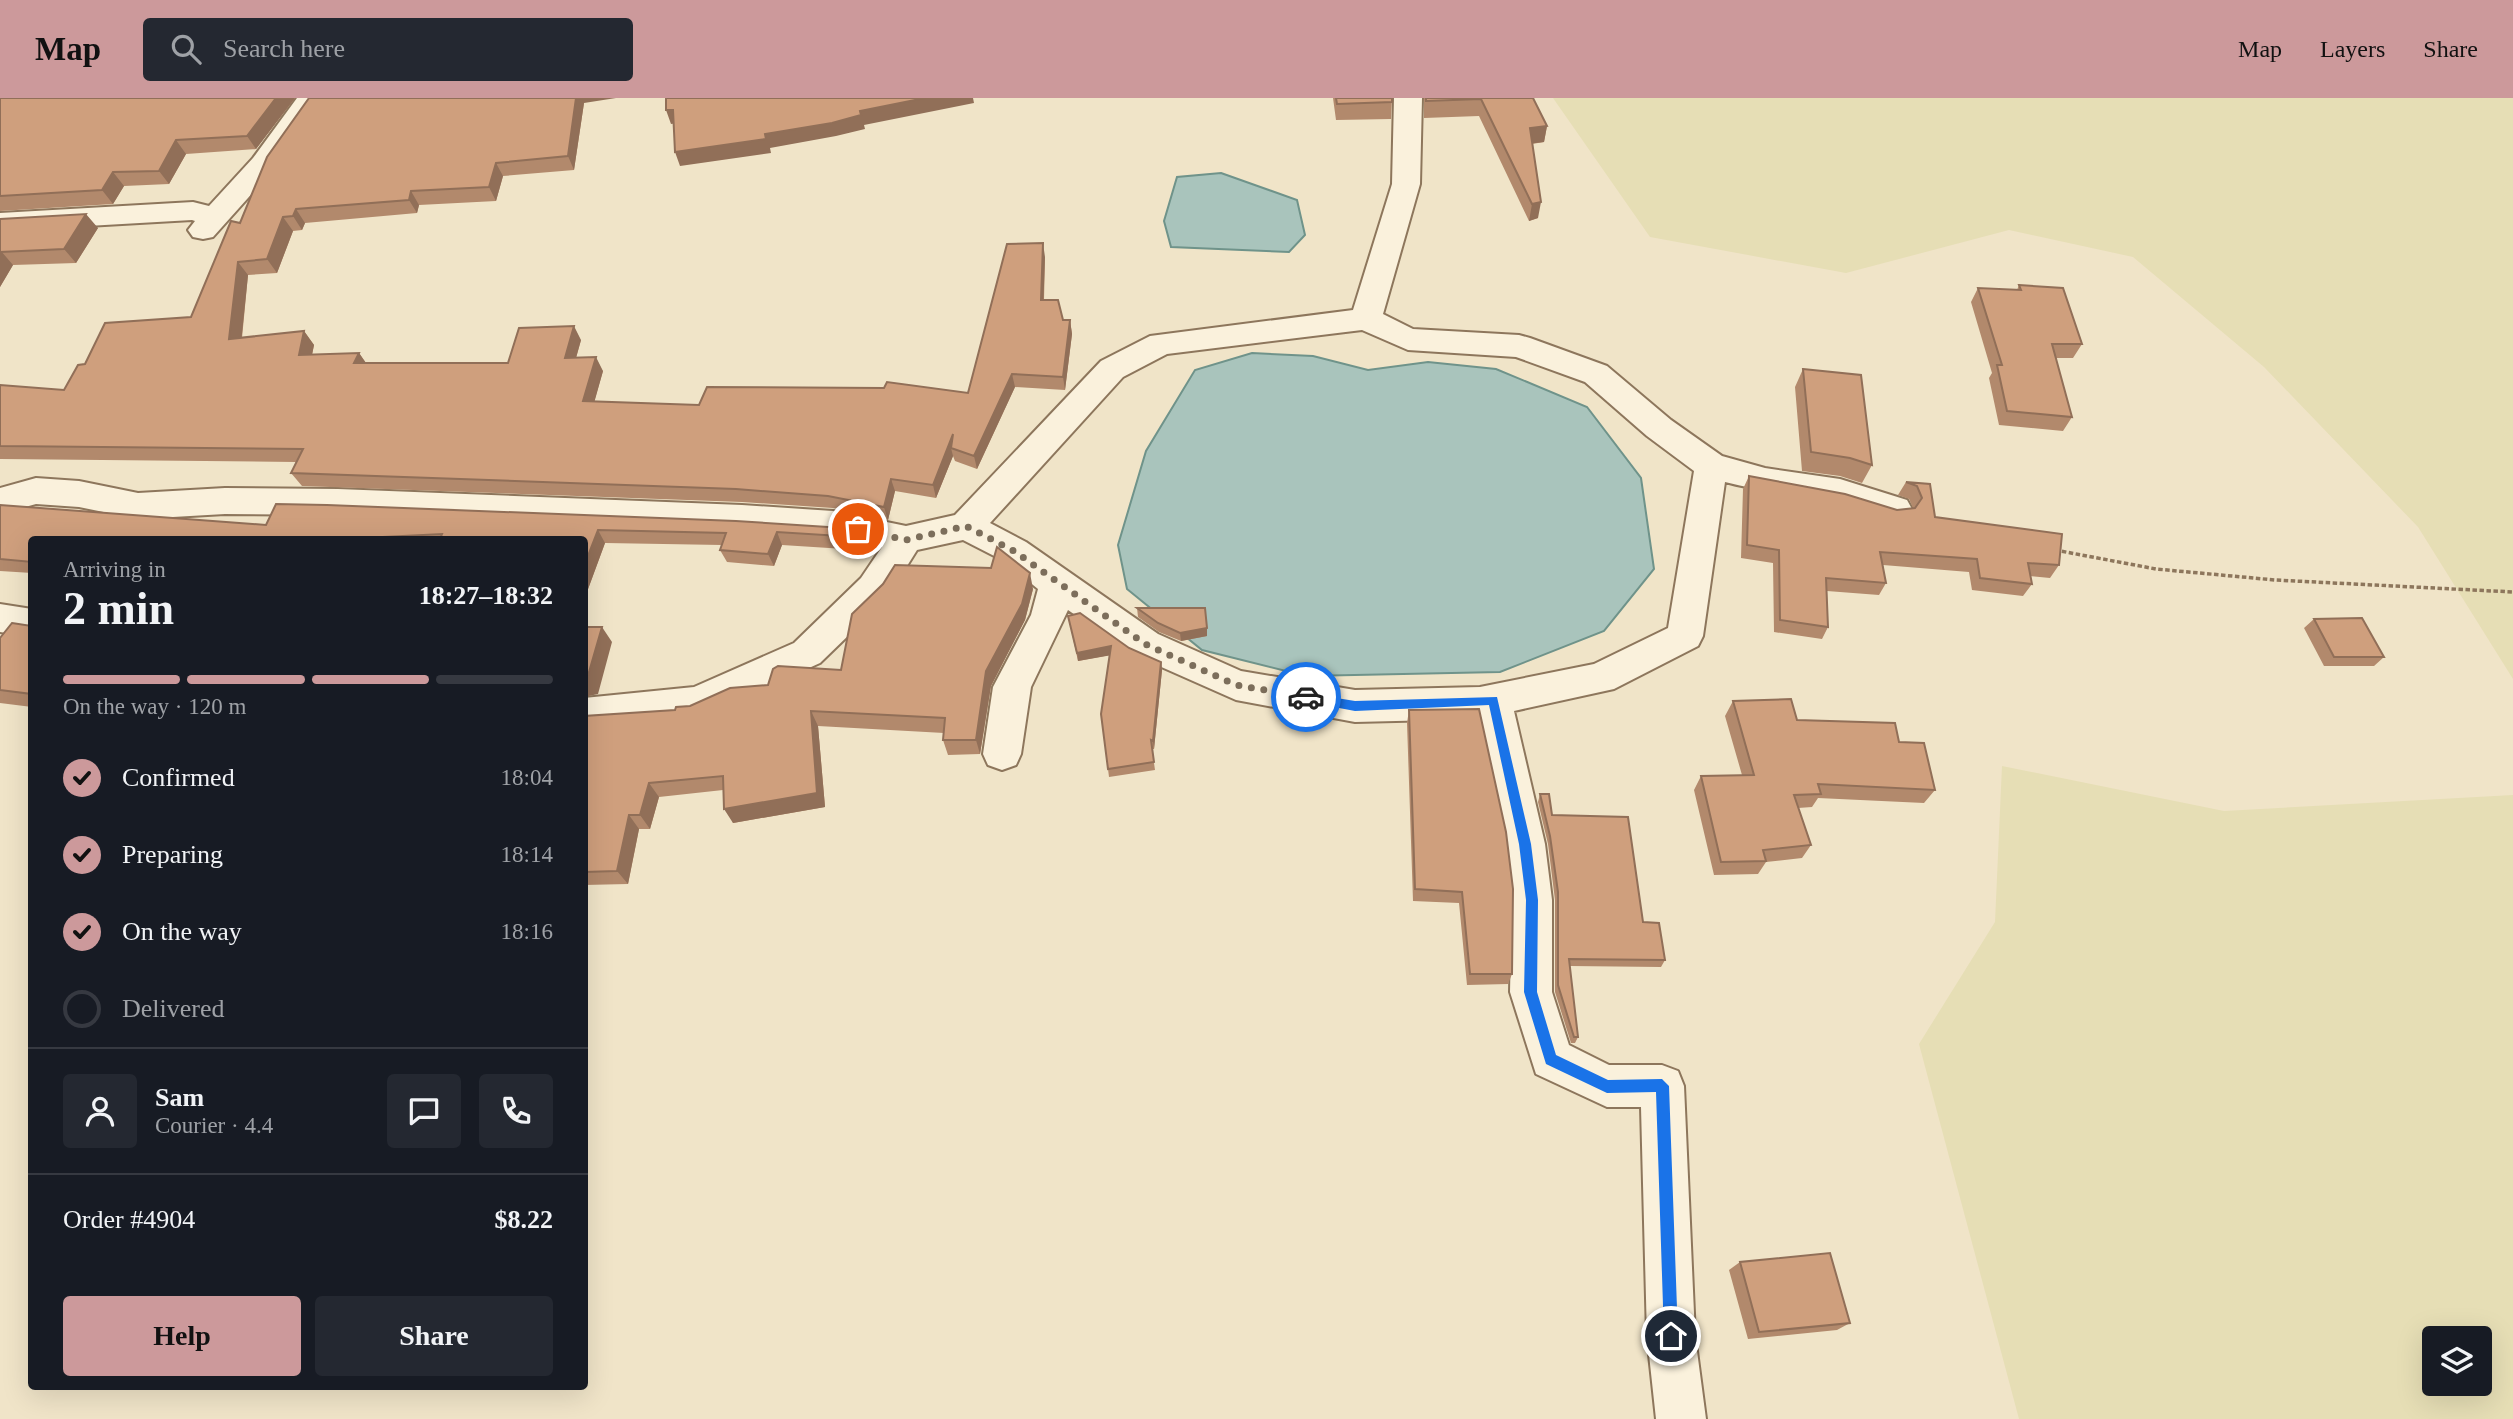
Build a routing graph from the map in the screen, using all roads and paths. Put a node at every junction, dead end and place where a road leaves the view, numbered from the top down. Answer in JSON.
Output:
{"nodes":[{"id":1,"x":312,"y":98,"type":"edge"},
{"id":2,"x":1408,"y":98,"type":"edge"},
{"id":3,"x":0,"y":222,"type":"edge"},
{"id":4,"x":1366,"y":319,"type":"junction"},
{"id":5,"x":1711,"y":466,"type":"junction"},
{"id":6,"x":0,"y":501,"type":"edge"},
{"id":7,"x":1895,"y":509,"type":"edge"},
{"id":8,"x":966,"y":526,"type":"junction"},
{"id":9,"x":906,"y":540,"type":"junction"},
{"id":10,"x":2047,"y":549,"type":"edge"},
{"id":11,"x":1057,"y":584,"type":"junction"},
{"id":12,"x":2513,"y":592,"type":"edge"},
{"id":13,"x":0,"y":618,"type":"edge"},
{"id":14,"x":28,"y":622,"type":"edge"},
{"id":15,"x":1493,"y":700,"type":"junction"},
{"id":16,"x":588,"y":714,"type":"edge"},
{"id":17,"x":1002,"y":754,"type":"dead end"},
{"id":18,"x":1681,"y":1419,"type":"edge"}],
"edges":[{"from":1,"to":3,"type":"street"},
{"from":2,"to":4,"type":"street"},
{"from":4,"to":5,"type":"street"},
{"from":4,"to":8,"type":"street"},
{"from":5,"to":7,"type":"street"},
{"from":5,"to":15,"type":"street"},
{"from":6,"to":9,"type":"street"},
{"from":8,"to":9,"type":"street"},
{"from":8,"to":11,"type":"street"},
{"from":9,"to":16,"type":"street"},
{"from":10,"to":12,"type":"path"},
{"from":11,"to":15,"type":"street"},
{"from":11,"to":17,"type":"street"},
{"from":13,"to":14,"type":"street"},
{"from":15,"to":18,"type":"street"}]}
